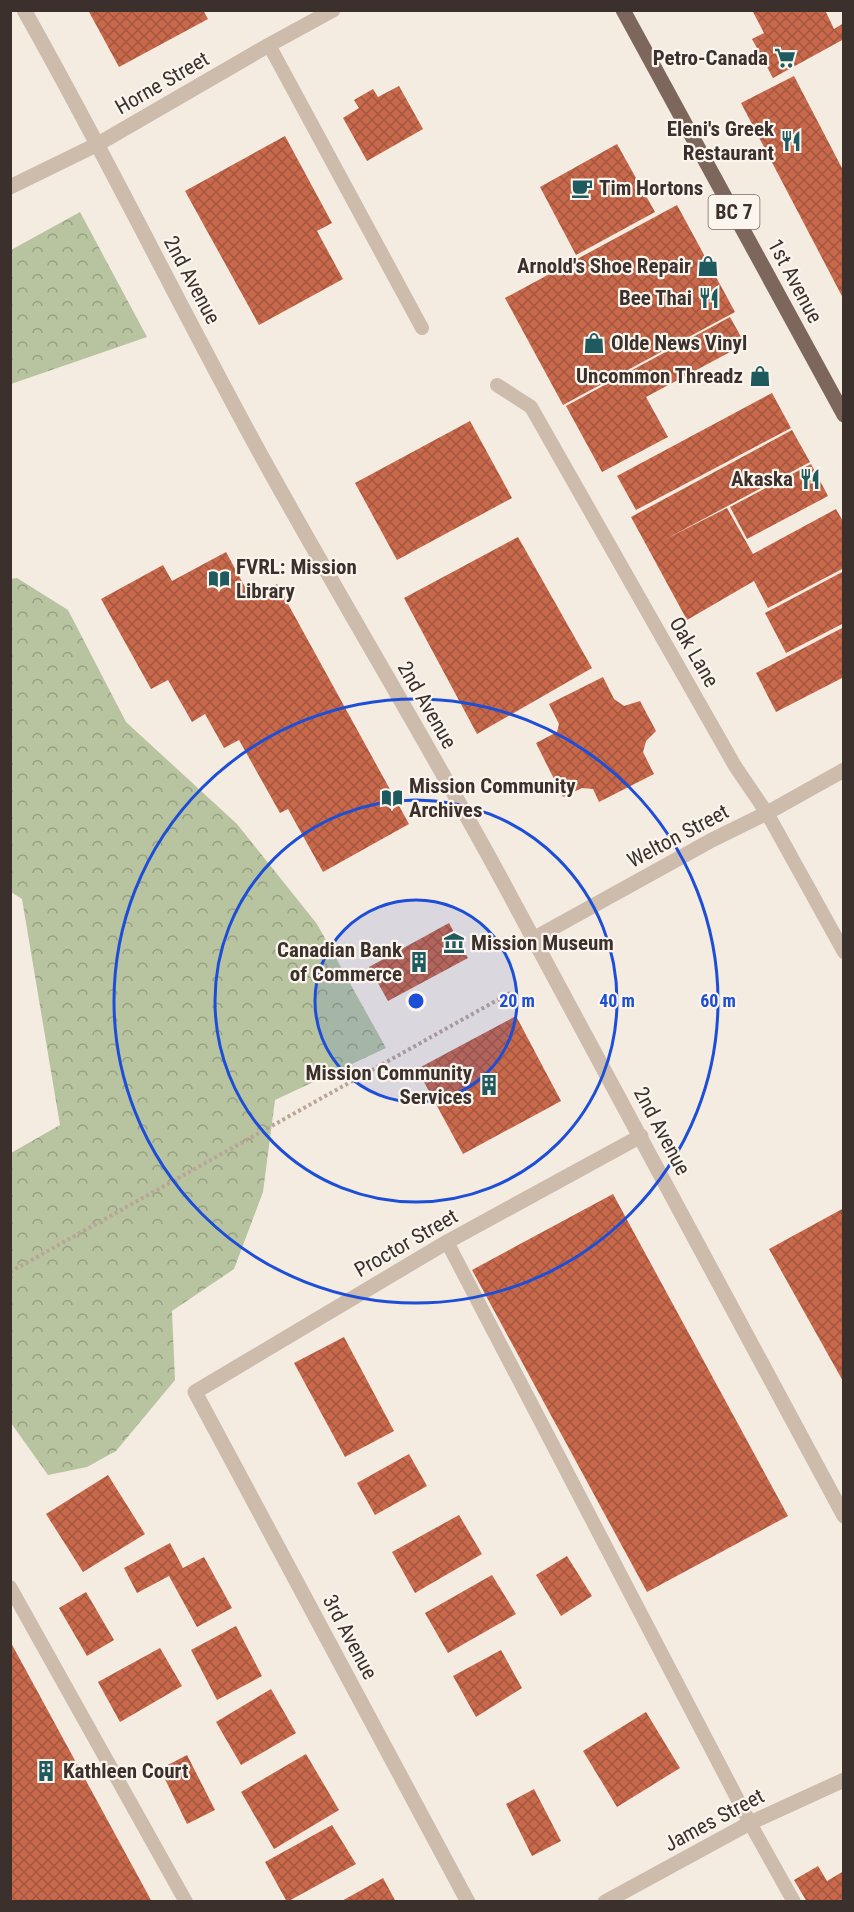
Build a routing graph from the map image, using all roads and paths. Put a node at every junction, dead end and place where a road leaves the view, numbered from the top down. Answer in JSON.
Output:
{"nodes":[{"id":1,"x":24,"y":10,"type":"edge"},
{"id":2,"x":333,"y":10,"type":"edge"},
{"id":3,"x":623,"y":10,"type":"edge"},
{"id":4,"x":268,"y":45,"type":"junction"},
{"id":5,"x":98,"y":144,"type":"junction"},
{"id":6,"x":10,"y":187,"type":"edge"},
{"id":7,"x":422,"y":328,"type":"dead end"},
{"id":8,"x":497,"y":385,"type":"dead end"},
{"id":9,"x":843,"y":415,"type":"edge"},
{"id":10,"x":843,"y":770,"type":"edge"},
{"id":11,"x":768,"y":813,"type":"junction"},
{"id":12,"x":533,"y":939,"type":"junction"},
{"id":13,"x":843,"y":952,"type":"edge"},
{"id":14,"x":510,"y":993,"type":"dead end"},
{"id":15,"x":641,"y":1136,"type":"junction"},
{"id":16,"x":447,"y":1242,"type":"junction"},
{"id":17,"x":10,"y":1272,"type":"edge"},
{"id":18,"x":195,"y":1392,"type":"joint"},
{"id":19,"x":843,"y":1516,"type":"edge"},
{"id":20,"x":10,"y":1587,"type":"edge"},
{"id":21,"x":843,"y":1780,"type":"edge"},
{"id":22,"x":750,"y":1823,"type":"junction"},
{"id":23,"x":186,"y":1902,"type":"edge"},
{"id":24,"x":468,"y":1902,"type":"edge"},
{"id":25,"x":605,"y":1902,"type":"edge"},
{"id":26,"x":794,"y":1902,"type":"edge"}],
"edges":[{"from":1,"to":5,"type":"street","name":"2nd Avenue"},
{"from":2,"to":4,"type":"street","name":"Horne Street"},
{"from":3,"to":9,"type":"main road","name":"1st Avenue","number":"BC 7"},
{"from":4,"to":5,"type":"street","name":"Horne Street"},
{"from":4,"to":7,"type":"lane"},
{"from":5,"to":6,"type":"street","name":"Horne Street"},
{"from":5,"to":12,"type":"street","name":"2nd Avenue"},
{"from":8,"to":11,"type":"lane","name":"Oak Lane"},
{"from":10,"to":11,"type":"street","name":"Welton Street"},
{"from":11,"to":12,"type":"street","name":"Welton Street"},
{"from":11,"to":13,"type":"lane","name":"Oak Lane"},
{"from":12,"to":15,"type":"street","name":"2nd Avenue"},
{"from":14,"to":17,"type":"path"},
{"from":15,"to":16,"type":"street","name":"Proctor Street"},
{"from":15,"to":19,"type":"street","name":"2nd Avenue"},
{"from":16,"to":18,"type":"street","name":"Proctor Street"},
{"from":16,"to":22,"type":"lane"},
{"from":18,"to":24,"type":"street","name":"3rd Avenue"},
{"from":20,"to":23,"type":"lane"},
{"from":21,"to":22,"type":"street","name":"James Street"},
{"from":22,"to":25,"type":"street","name":"James Street"},
{"from":22,"to":26,"type":"lane"}]}
